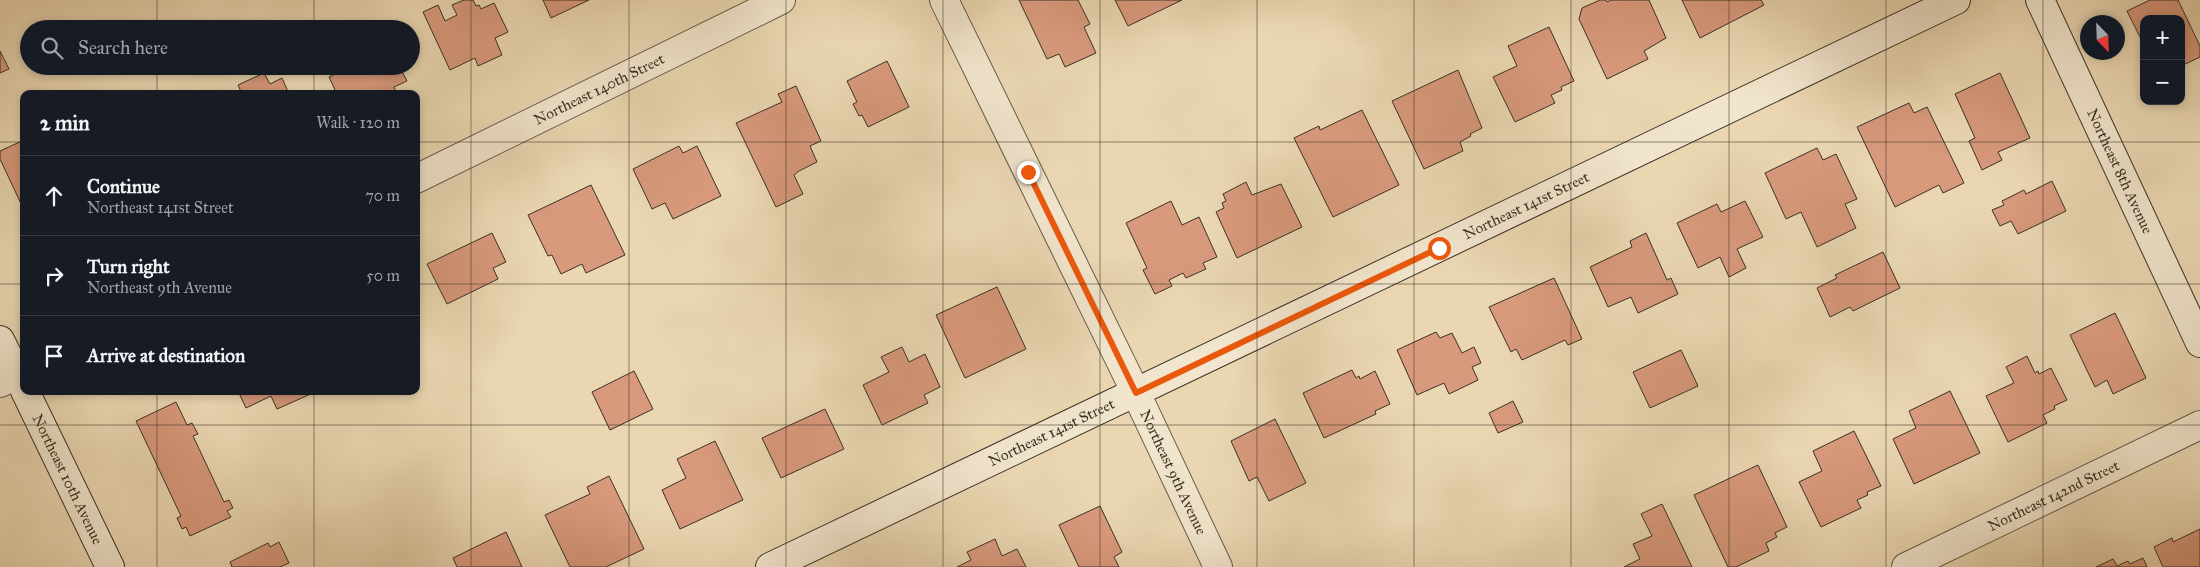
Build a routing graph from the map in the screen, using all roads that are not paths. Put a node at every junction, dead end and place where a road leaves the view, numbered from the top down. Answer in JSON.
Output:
{"nodes":[{"id":1,"x":781,"y":0,"type":"edge"},
{"id":2,"x":944,"y":0,"type":"edge"},
{"id":3,"x":1956,"y":0,"type":"edge"},
{"id":4,"x":2040,"y":0,"type":"edge"},
{"id":5,"x":420,"y":177,"type":"edge"},
{"id":6,"x":0,"y":340,"type":"edge"},
{"id":7,"x":2200,"y":343,"type":"edge"},
{"id":8,"x":18,"y":382,"type":"edge"},
{"id":9,"x":1136,"y":393,"type":"junction"},
{"id":10,"x":24,"y":395,"type":"edge"},
{"id":11,"x":2200,"y":425,"type":"edge"},
{"id":12,"x":110,"y":567,"type":"edge"},
{"id":13,"x":770,"y":567,"type":"edge"},
{"id":14,"x":1218,"y":567,"type":"edge"},
{"id":15,"x":1906,"y":567,"type":"edge"}],
"edges":[{"from":1,"to":5,"type":"street","name":"Northeast 140th Street"},
{"from":2,"to":9,"type":"street","name":"Northeast 9th Avenue"},
{"from":3,"to":9,"type":"street","name":"Northeast 141st Street"},
{"from":4,"to":7,"type":"street","name":"Northeast 8th Avenue"},
{"from":6,"to":8,"type":"street","name":"Northeast 10th Avenue"},
{"from":9,"to":13,"type":"street","name":"Northeast 141st Street"},
{"from":9,"to":14,"type":"street","name":"Northeast 9th Avenue"},
{"from":10,"to":12,"type":"street","name":"Northeast 10th Avenue"},
{"from":11,"to":15,"type":"street","name":"Northeast 142nd Street"}]}
